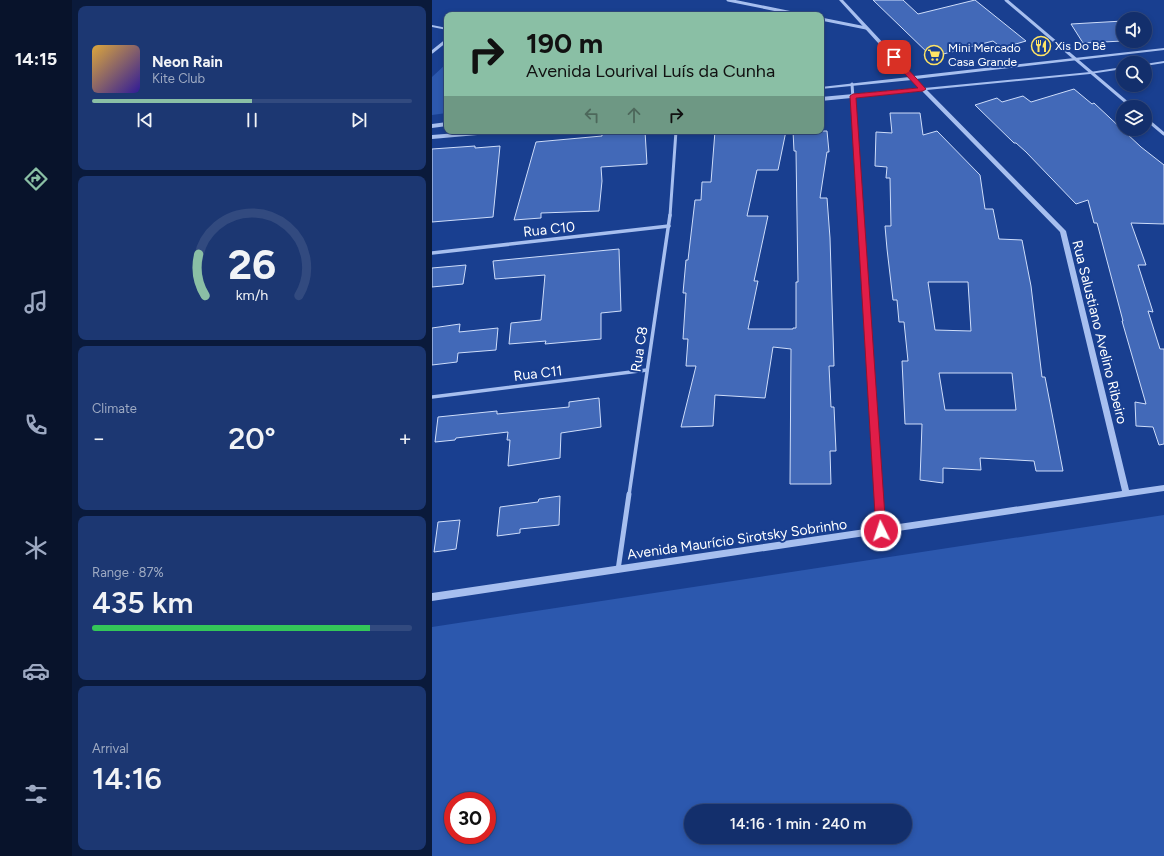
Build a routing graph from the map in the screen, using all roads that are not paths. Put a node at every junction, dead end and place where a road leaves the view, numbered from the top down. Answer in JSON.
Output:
{"nodes":[{"id":1,"x":728,"y":0,"type":"edge"},
{"id":2,"x":841,"y":0,"type":"edge"},
{"id":3,"x":1006,"y":0,"type":"edge"},
{"id":4,"x":787,"y":12,"type":"edge"},
{"id":5,"x":824,"y":20,"type":"edge"},
{"id":6,"x":432,"y":26,"type":"edge"},
{"id":7,"x":444,"y":28,"type":"edge"},
{"id":8,"x":866,"y":28,"type":"junction"},
{"id":9,"x":444,"y":42,"type":"edge"},
{"id":10,"x":1164,"y":49,"type":"edge"},
{"id":11,"x":432,"y":52,"type":"edge"},
{"id":12,"x":1076,"y":60,"type":"junction"},
{"id":13,"x":1164,"y":62,"type":"edge"},
{"id":14,"x":1152,"y":64,"type":"edge"},
{"id":15,"x":1116,"y":69,"type":"edge"},
{"id":16,"x":1090,"y":73,"type":"junction"},
{"id":17,"x":912,"y":77,"type":"junction"},
{"id":18,"x":852,"y":84,"type":"junction"},
{"id":19,"x":824,"y":88,"type":"edge"},
{"id":20,"x":923,"y":89,"type":"junction"},
{"id":21,"x":853,"y":96,"type":"junction"},
{"id":22,"x":824,"y":99,"type":"edge"},
{"id":23,"x":1123,"y":100,"type":"edge"},
{"id":24,"x":444,"y":124,"type":"edge"},
{"id":25,"x":1152,"y":124,"type":"edge"},
{"id":26,"x":432,"y":126,"type":"edge"},
{"id":27,"x":471,"y":134,"type":"edge"},
{"id":28,"x":676,"y":134,"type":"edge"},
{"id":29,"x":1164,"y":134,"type":"edge"},
{"id":30,"x":432,"y":138,"type":"edge"},
{"id":31,"x":669,"y":226,"type":"junction"},
{"id":32,"x":432,"y":253,"type":"edge"},
{"id":33,"x":647,"y":370,"type":"junction"},
{"id":34,"x":432,"y":398,"type":"edge"},
{"id":35,"x":1164,"y":488,"type":"edge"},
{"id":36,"x":1126,"y":493,"type":"junction"},
{"id":37,"x":881,"y":531,"type":"junction"},
{"id":38,"x":618,"y":570,"type":"junction"},
{"id":39,"x":432,"y":597,"type":"edge"}],
"edges":[{"from":1,"to":4,"type":"street"},
{"from":2,"to":8,"type":"street","name":"Rua Salustiano Avelino Ribeiro"},
{"from":3,"to":12,"type":"street"},
{"from":5,"to":8,"type":"street"},
{"from":6,"to":7,"type":"street"},
{"from":8,"to":17,"type":"street","name":"Rua Salustiano Avelino Ribeiro"},
{"from":9,"to":11,"type":"street"},
{"from":10,"to":12,"type":"street"},
{"from":12,"to":16,"type":"street"},
{"from":12,"to":17,"type":"street"},
{"from":13,"to":14,"type":"street"},
{"from":15,"to":16,"type":"street"},
{"from":16,"to":20,"type":"street"},
{"from":16,"to":23,"type":"street"},
{"from":17,"to":18,"type":"street"},
{"from":17,"to":20,"type":"street","name":"Rua Salustiano Avelino Ribeiro"},
{"from":18,"to":19,"type":"street"},
{"from":18,"to":21,"type":"street"},
{"from":20,"to":21,"type":"street"},
{"from":20,"to":36,"type":"street","name":"Rua Salustiano Avelino Ribeiro"},
{"from":21,"to":22,"type":"street"},
{"from":21,"to":37,"type":"street"},
{"from":24,"to":26,"type":"street"},
{"from":25,"to":29,"type":"street"},
{"from":27,"to":30,"type":"street"},
{"from":28,"to":31,"type":"street","name":"Rua C8"},
{"from":31,"to":32,"type":"street","name":"Rua C10"},
{"from":31,"to":33,"type":"street","name":"Rua C8"},
{"from":33,"to":34,"type":"street","name":"Rua C11"},
{"from":33,"to":38,"type":"street","name":"Rua C8"},
{"from":35,"to":36,"type":"street","name":"Avenida Maurício Sirotsky Sobrinho"},
{"from":36,"to":37,"type":"street","name":"Avenida Maurício Sirotsky Sobrinho"},
{"from":37,"to":38,"type":"street","name":"Avenida Maurício Sirotsky Sobrinho"},
{"from":38,"to":39,"type":"street","name":"Avenida Maurício Sirotsky Sobrinho"}]}
